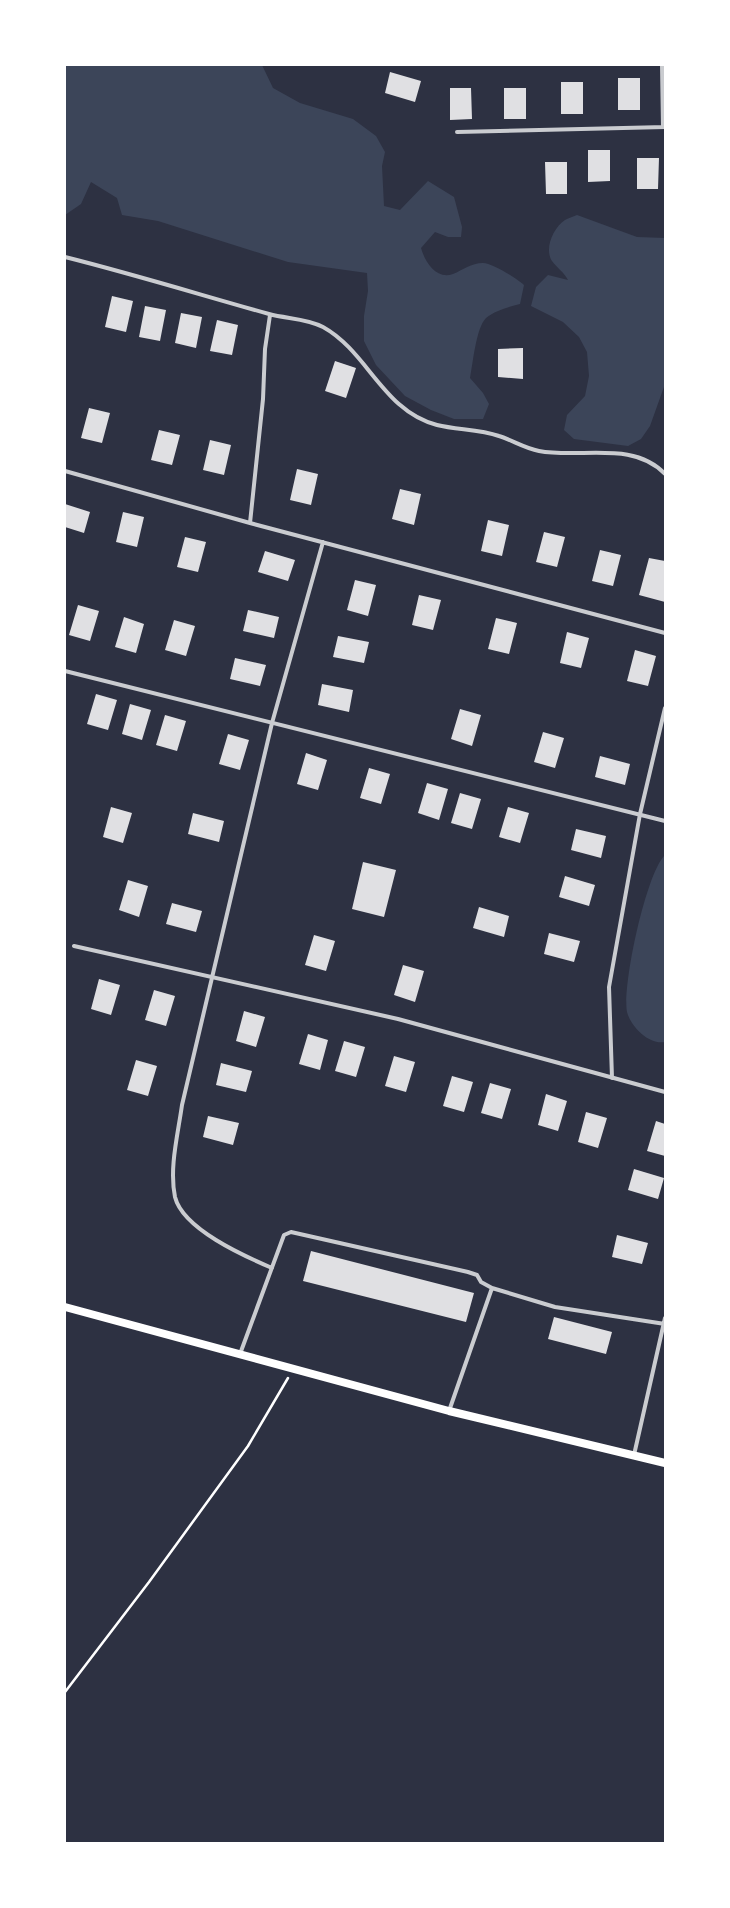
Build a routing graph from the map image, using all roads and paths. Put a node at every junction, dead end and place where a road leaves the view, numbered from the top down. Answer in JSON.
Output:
{"nodes":[{"id":1,"x":662,"y":65,"type":"edge"},
{"id":2,"x":664,"y":127,"type":"edge"},
{"id":3,"x":457,"y":132,"type":"dead end"},
{"id":4,"x":65,"y":257,"type":"edge"},
{"id":5,"x":270,"y":315,"type":"junction"},
{"id":6,"x":65,"y":471,"type":"edge"},
{"id":7,"x":665,"y":474,"type":"edge"},
{"id":8,"x":250,"y":523,"type":"junction"},
{"id":9,"x":323,"y":542,"type":"junction"},
{"id":10,"x":665,"y":633,"type":"edge"},
{"id":11,"x":65,"y":671,"type":"edge"},
{"id":12,"x":665,"y":708,"type":"edge"},
{"id":13,"x":272,"y":723,"type":"junction"},
{"id":14,"x":640,"y":814,"type":"junction"},
{"id":15,"x":665,"y":821,"type":"edge"},
{"id":16,"x":74,"y":946,"type":"dead end"},
{"id":17,"x":211,"y":977,"type":"junction"},
{"id":18,"x":612,"y":1078,"type":"junction"},
{"id":19,"x":665,"y":1092,"type":"edge"},
{"id":20,"x":272,"y":1268,"type":"junction"},
{"id":21,"x":492,"y":1288,"type":"junction"},
{"id":22,"x":65,"y":1307,"type":"edge"},
{"id":23,"x":665,"y":1318,"type":"edge"},
{"id":24,"x":664,"y":1324,"type":"edge"},
{"id":25,"x":240,"y":1354,"type":"junction"},
{"id":26,"x":293,"y":1369,"type":"junction"},
{"id":27,"x":449,"y":1411,"type":"junction"},
{"id":28,"x":634,"y":1455,"type":"junction"},
{"id":29,"x":665,"y":1463,"type":"edge"},
{"id":30,"x":65,"y":1692,"type":"edge"}],
"edges":[{"from":1,"to":2,"type":"street"},
{"from":2,"to":3,"type":"street"},
{"from":4,"to":5,"type":"street"},
{"from":5,"to":7,"type":"street"},
{"from":5,"to":8,"type":"street"},
{"from":6,"to":8,"type":"street"},
{"from":8,"to":9,"type":"street"},
{"from":9,"to":10,"type":"street"},
{"from":9,"to":13,"type":"street"},
{"from":11,"to":13,"type":"street"},
{"from":12,"to":14,"type":"street"},
{"from":13,"to":14,"type":"street"},
{"from":13,"to":17,"type":"street"},
{"from":14,"to":15,"type":"street"},
{"from":14,"to":18,"type":"street"},
{"from":16,"to":17,"type":"street"},
{"from":17,"to":18,"type":"street"},
{"from":17,"to":20,"type":"street"},
{"from":18,"to":19,"type":"street"},
{"from":20,"to":21,"type":"street"},
{"from":20,"to":25,"type":"street"},
{"from":21,"to":24,"type":"street"},
{"from":21,"to":27,"type":"street"},
{"from":22,"to":25,"type":"main road"},
{"from":23,"to":24,"type":"street"},
{"from":24,"to":28,"type":"street"},
{"from":25,"to":26,"type":"main road"},
{"from":26,"to":27,"type":"main road"},
{"from":26,"to":30,"type":"path"},
{"from":27,"to":28,"type":"main road"},
{"from":28,"to":29,"type":"main road"}]}
